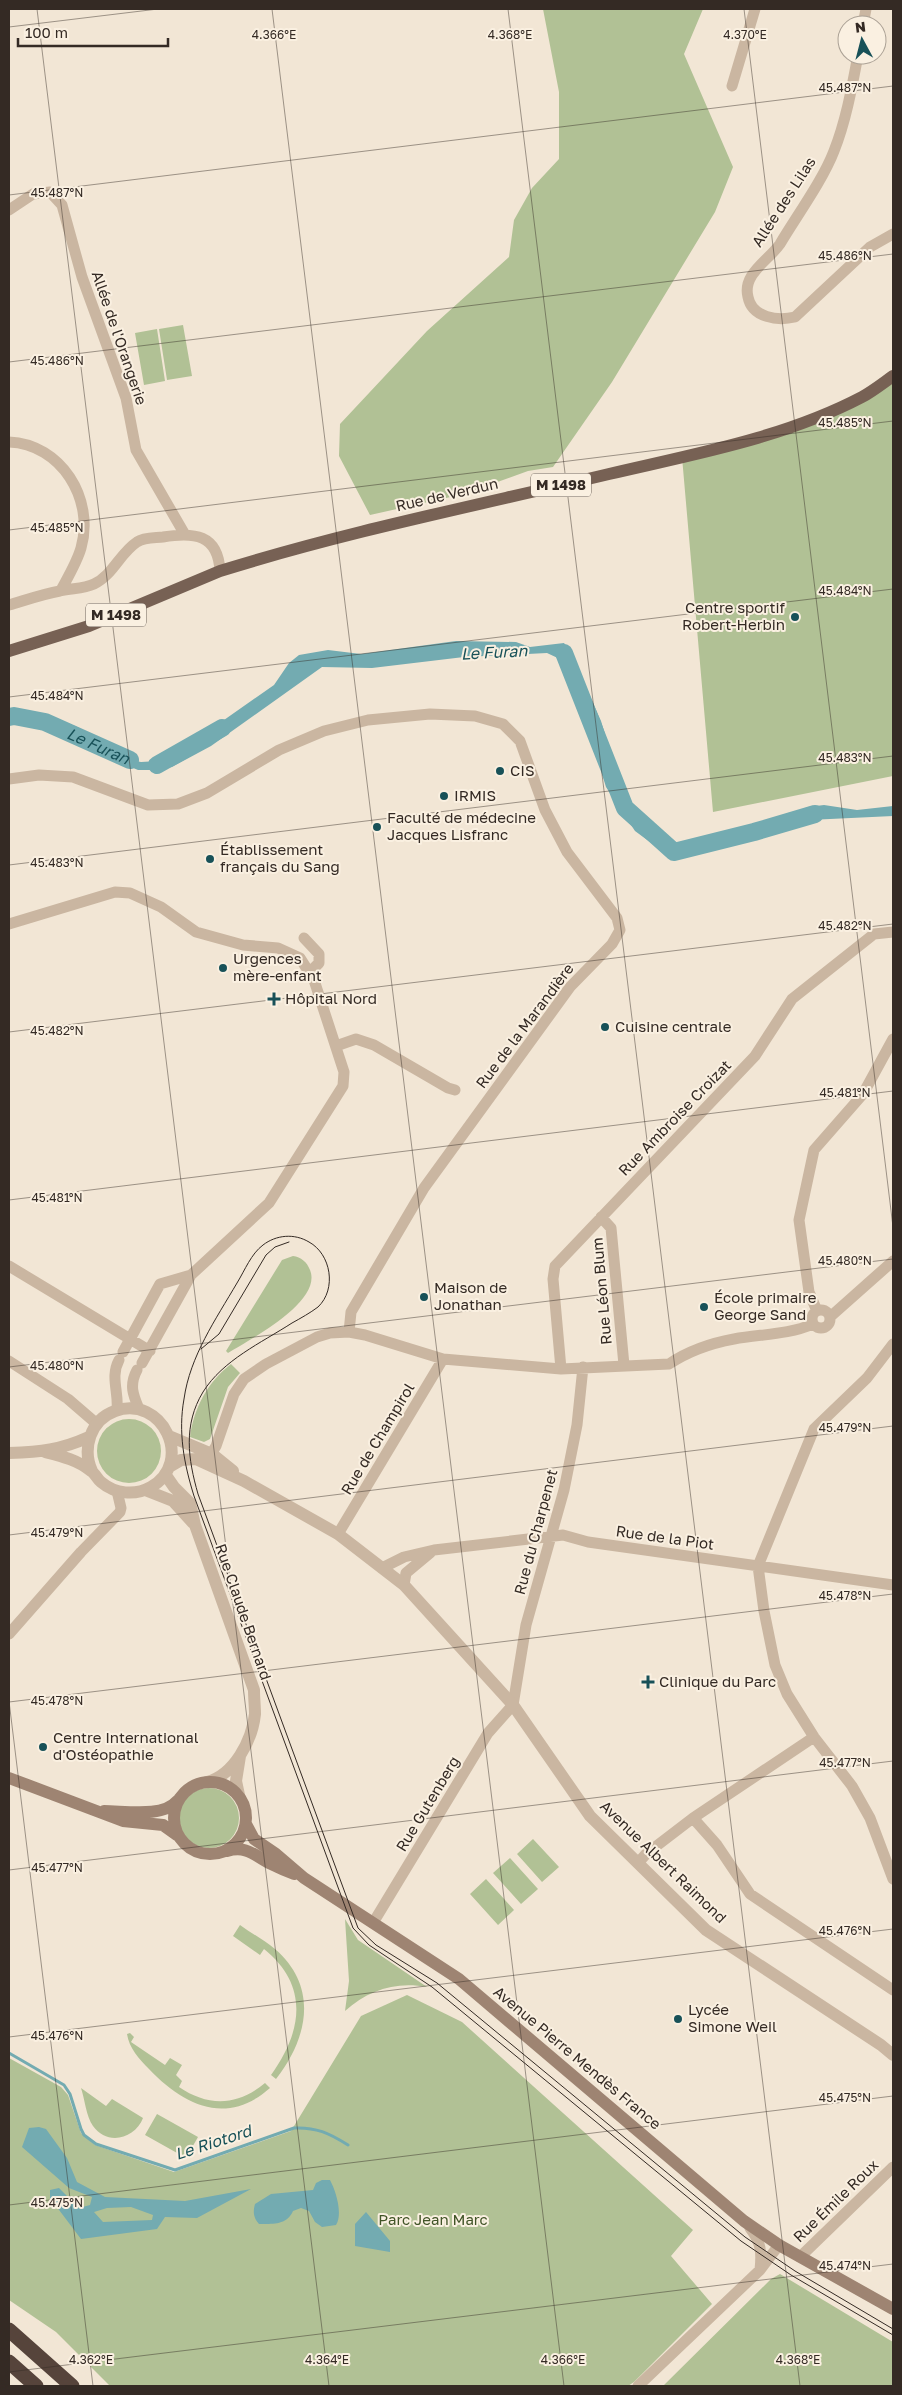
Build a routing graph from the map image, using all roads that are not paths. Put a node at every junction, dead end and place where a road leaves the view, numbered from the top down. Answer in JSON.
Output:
{"nodes":[{"id":1,"x":755,"y":9,"type":"edge"},
{"id":2,"x":856,"y":65,"type":"edge"},
{"id":3,"x":732,"y":86,"type":"dead end"},
{"id":4,"x":9,"y":210,"type":"edge"},
{"id":5,"x":893,"y":234,"type":"edge"},
{"id":6,"x":893,"y":376,"type":"edge"},
{"id":7,"x":9,"y":442,"type":"edge"},
{"id":8,"x":184,"y":533,"type":"junction"},
{"id":9,"x":220,"y":571,"type":"junction"},
{"id":10,"x":61,"y":590,"type":"junction"},
{"id":11,"x":9,"y":605,"type":"edge"},
{"id":12,"x":9,"y":651,"type":"edge"},
{"id":13,"x":9,"y":779,"type":"edge"},
{"id":14,"x":9,"y":924,"type":"edge"},
{"id":15,"x":893,"y":932,"type":"edge"},
{"id":16,"x":304,"y":938,"type":"dead end"},
{"id":17,"x":310,"y":972,"type":"junction"},
{"id":18,"x":893,"y":1039,"type":"edge"},
{"id":19,"x":336,"y":1046,"type":"junction"},
{"id":20,"x":455,"y":1090,"type":"dead end"},
{"id":21,"x":601,"y":1217,"type":"junction"},
{"id":22,"x":893,"y":1261,"type":"edge"},
{"id":23,"x":9,"y":1266,"type":"edge"},
{"id":24,"x":191,"y":1275,"type":"junction"},
{"id":25,"x":817,"y":1311,"type":"junction"},
{"id":26,"x":830,"y":1317,"type":"junction"},
{"id":27,"x":813,"y":1324,"type":"junction"},
{"id":28,"x":349,"y":1332,"type":"junction"},
{"id":29,"x":130,"y":1338,"type":"junction"},
{"id":30,"x":893,"y":1344,"type":"edge"},
{"id":31,"x":150,"y":1350,"type":"junction"},
{"id":32,"x":443,"y":1360,"type":"junction"},
{"id":33,"x":9,"y":1362,"type":"edge"},
{"id":34,"x":624,"y":1365,"type":"junction"},
{"id":35,"x":583,"y":1367,"type":"junction"},
{"id":36,"x":561,"y":1369,"type":"junction"},
{"id":37,"x":139,"y":1409,"type":"junction"},
{"id":38,"x":117,"y":1410,"type":"junction"},
{"id":39,"x":97,"y":1424,"type":"junction"},
{"id":40,"x":169,"y":1436,"type":"junction"},
{"id":41,"x":90,"y":1437,"type":"junction"},
{"id":42,"x":45,"y":1452,"type":"junction"},
{"id":43,"x":9,"y":1453,"type":"edge"},
{"id":44,"x":209,"y":1458,"type":"junction"},
{"id":45,"x":167,"y":1470,"type":"junction"},
{"id":46,"x":92,"y":1471,"type":"junction"},
{"id":47,"x":144,"y":1490,"type":"junction"},
{"id":48,"x":123,"y":1492,"type":"junction"},
{"id":49,"x":195,"y":1525,"type":"junction"},
{"id":50,"x":338,"y":1534,"type":"junction"},
{"id":51,"x":551,"y":1537,"type":"junction"},
{"id":52,"x":434,"y":1550,"type":"junction"},
{"id":53,"x":758,"y":1566,"type":"junction"},
{"id":54,"x":382,"y":1568,"type":"junction"},
{"id":55,"x":404,"y":1585,"type":"junction"},
{"id":56,"x":893,"y":1585,"type":"edge"},
{"id":57,"x":9,"y":1634,"type":"edge"},
{"id":58,"x":513,"y":1705,"type":"junction"},
{"id":59,"x":814,"y":1737,"type":"junction"},
{"id":60,"x":240,"y":1755,"type":"junction"},
{"id":61,"x":9,"y":1778,"type":"edge"},
{"id":62,"x":207,"y":1782,"type":"junction"},
{"id":63,"x":239,"y":1796,"type":"junction"},
{"id":64,"x":177,"y":1801,"type":"junction"},
{"id":65,"x":99,"y":1811,"type":"junction"},
{"id":66,"x":694,"y":1818,"type":"junction"},
{"id":67,"x":246,"y":1824,"type":"junction"},
{"id":68,"x":177,"y":1835,"type":"junction"},
{"id":69,"x":228,"y":1851,"type":"junction"},
{"id":70,"x":638,"y":1863,"type":"junction"},
{"id":71,"x":304,"y":1878,"type":"junction"},
{"id":72,"x":893,"y":1879,"type":"edge"},
{"id":73,"x":373,"y":1923,"type":"junction"},
{"id":74,"x":893,"y":1990,"type":"edge"},
{"id":75,"x":893,"y":2055,"type":"edge"},
{"id":76,"x":893,"y":2167,"type":"edge"},
{"id":77,"x":744,"y":2221,"type":"junction"},
{"id":78,"x":779,"y":2245,"type":"junction"},
{"id":79,"x":800,"y":2257,"type":"junction"},
{"id":80,"x":760,"y":2270,"type":"junction"},
{"id":81,"x":893,"y":2309,"type":"edge"},
{"id":82,"x":9,"y":2330,"type":"edge"},
{"id":83,"x":9,"y":2362,"type":"edge"},
{"id":84,"x":36,"y":2386,"type":"edge"},
{"id":85,"x":72,"y":2386,"type":"edge"},
{"id":86,"x":638,"y":2386,"type":"edge"}],
"edges":[{"from":1,"to":3,"type":"street"},
{"from":2,"to":5,"type":"street","name":"Allée des Lilas"},
{"from":4,"to":8,"type":"street","name":"Allée de l'Orangerie"},
{"from":6,"to":9,"type":"main road","name":"Rue de Verdun","number":"M 1498"},
{"from":7,"to":10,"type":"street"},
{"from":8,"to":9,"type":"street"},
{"from":8,"to":10,"type":"street"},
{"from":9,"to":12,"type":"main road","name":"Rue de Verdun","number":"M 1498"},
{"from":10,"to":11,"type":"street"},
{"from":13,"to":28,"type":"street","name":"Rue de la Marandière"},
{"from":14,"to":17,"type":"street"},
{"from":15,"to":21,"type":"street","name":"Rue Ambroise Croizat"},
{"from":16,"to":17,"type":"street"},
{"from":17,"to":19,"type":"street"},
{"from":18,"to":25,"type":"street"},
{"from":19,"to":20,"type":"street"},
{"from":19,"to":24,"type":"street"},
{"from":21,"to":34,"type":"street","name":"Rue Léon Blum"},
{"from":21,"to":36,"type":"street","name":"Rue Ambroise Croizat"},
{"from":22,"to":26,"type":"street"},
{"from":23,"to":29,"type":"street"},
{"from":24,"to":29,"type":"street"},
{"from":24,"to":31,"type":"street"},
{"from":25,"to":26,"type":"street"},
{"from":25,"to":27,"type":"street"},
{"from":26,"to":27,"type":"street"},
{"from":27,"to":34,"type":"street"},
{"from":28,"to":32,"type":"street"},
{"from":28,"to":44,"type":"street"},
{"from":29,"to":31,"type":"street"},
{"from":29,"to":38,"type":"street"},
{"from":30,"to":53,"type":"street"},
{"from":31,"to":37,"type":"street"},
{"from":32,"to":36,"type":"street"},
{"from":32,"to":50,"type":"street","name":"Rue de Champirol"},
{"from":33,"to":39,"type":"street"},
{"from":34,"to":35,"type":"street"},
{"from":35,"to":36,"type":"street"},
{"from":35,"to":51,"type":"street","name":"Rue du Charpenet"},
{"from":37,"to":38,"type":"street"},
{"from":37,"to":40,"type":"street"},
{"from":38,"to":39,"type":"street"},
{"from":39,"to":41,"type":"street"},
{"from":40,"to":44,"type":"street","name":"Avenue Albert Raimond"},
{"from":40,"to":45,"type":"street"},
{"from":41,"to":42,"type":"street"},
{"from":41,"to":46,"type":"street"},
{"from":42,"to":43,"type":"street"},
{"from":42,"to":46,"type":"street"},
{"from":44,"to":45,"type":"street"},
{"from":44,"to":50,"type":"street","name":"Avenue Albert Raimond"},
{"from":45,"to":47,"type":"street"},
{"from":45,"to":49,"type":"street","name":"Rue Claude Bernard"},
{"from":46,"to":48,"type":"street"},
{"from":47,"to":48,"type":"street"},
{"from":47,"to":49,"type":"street","name":"Rue Claude Bernard"},
{"from":48,"to":57,"type":"street"},
{"from":49,"to":60,"type":"street","name":"Rue Claude Bernard"},
{"from":50,"to":54,"type":"street","name":"Avenue Albert Raimond"},
{"from":51,"to":52,"type":"street","name":"Rue de la Piot"},
{"from":51,"to":53,"type":"street","name":"Rue de la Piot"},
{"from":51,"to":58,"type":"street","name":"Rue du Charpenet"},
{"from":52,"to":54,"type":"street","name":"Rue de la Piot"},
{"from":52,"to":55,"type":"street"},
{"from":53,"to":56,"type":"street","name":"Rue de la Piot"},
{"from":53,"to":59,"type":"street"},
{"from":54,"to":55,"type":"street","name":"Avenue Albert Raimond"},
{"from":55,"to":58,"type":"street","name":"Avenue Albert Raimond"},
{"from":58,"to":70,"type":"street","name":"Avenue Albert Raimond"},
{"from":58,"to":73,"type":"street","name":"Rue Gutenberg"},
{"from":59,"to":66,"type":"street"},
{"from":59,"to":72,"type":"street"},
{"from":60,"to":62,"type":"street","name":"Rue Claude Bernard"},
{"from":60,"to":63,"type":"street"},
{"from":61,"to":65,"type":"main road"},
{"from":62,"to":63,"type":"main road"},
{"from":62,"to":64,"type":"main road"},
{"from":63,"to":67,"type":"main road"},
{"from":64,"to":65,"type":"main road"},
{"from":64,"to":68,"type":"main road"},
{"from":65,"to":68,"type":"main road"},
{"from":66,"to":70,"type":"street"},
{"from":66,"to":74,"type":"street"},
{"from":67,"to":69,"type":"main road"},
{"from":67,"to":71,"type":"main road","name":"Avenue Pierre Mendès France"},
{"from":68,"to":69,"type":"main road"},
{"from":69,"to":71,"type":"main road"},
{"from":70,"to":75,"type":"street","name":"Avenue Albert Raimond"},
{"from":71,"to":73,"type":"main road","name":"Avenue Pierre Mendès France"},
{"from":73,"to":77,"type":"main road","name":"Avenue Pierre Mendès France"},
{"from":76,"to":79,"type":"street","name":"Rue Émile Roux"},
{"from":77,"to":78,"type":"main road","name":"Avenue Pierre Mendès France"},
{"from":77,"to":80,"type":"street"},
{"from":78,"to":79,"type":"main road","name":"Avenue Pierre Mendès France"},
{"from":78,"to":80,"type":"street"},
{"from":79,"to":81,"type":"main road","name":"Avenue Pierre Mendès France"},
{"from":80,"to":86,"type":"street"},
{"from":82,"to":85,"type":"highway"},
{"from":83,"to":84,"type":"highway"}]}
